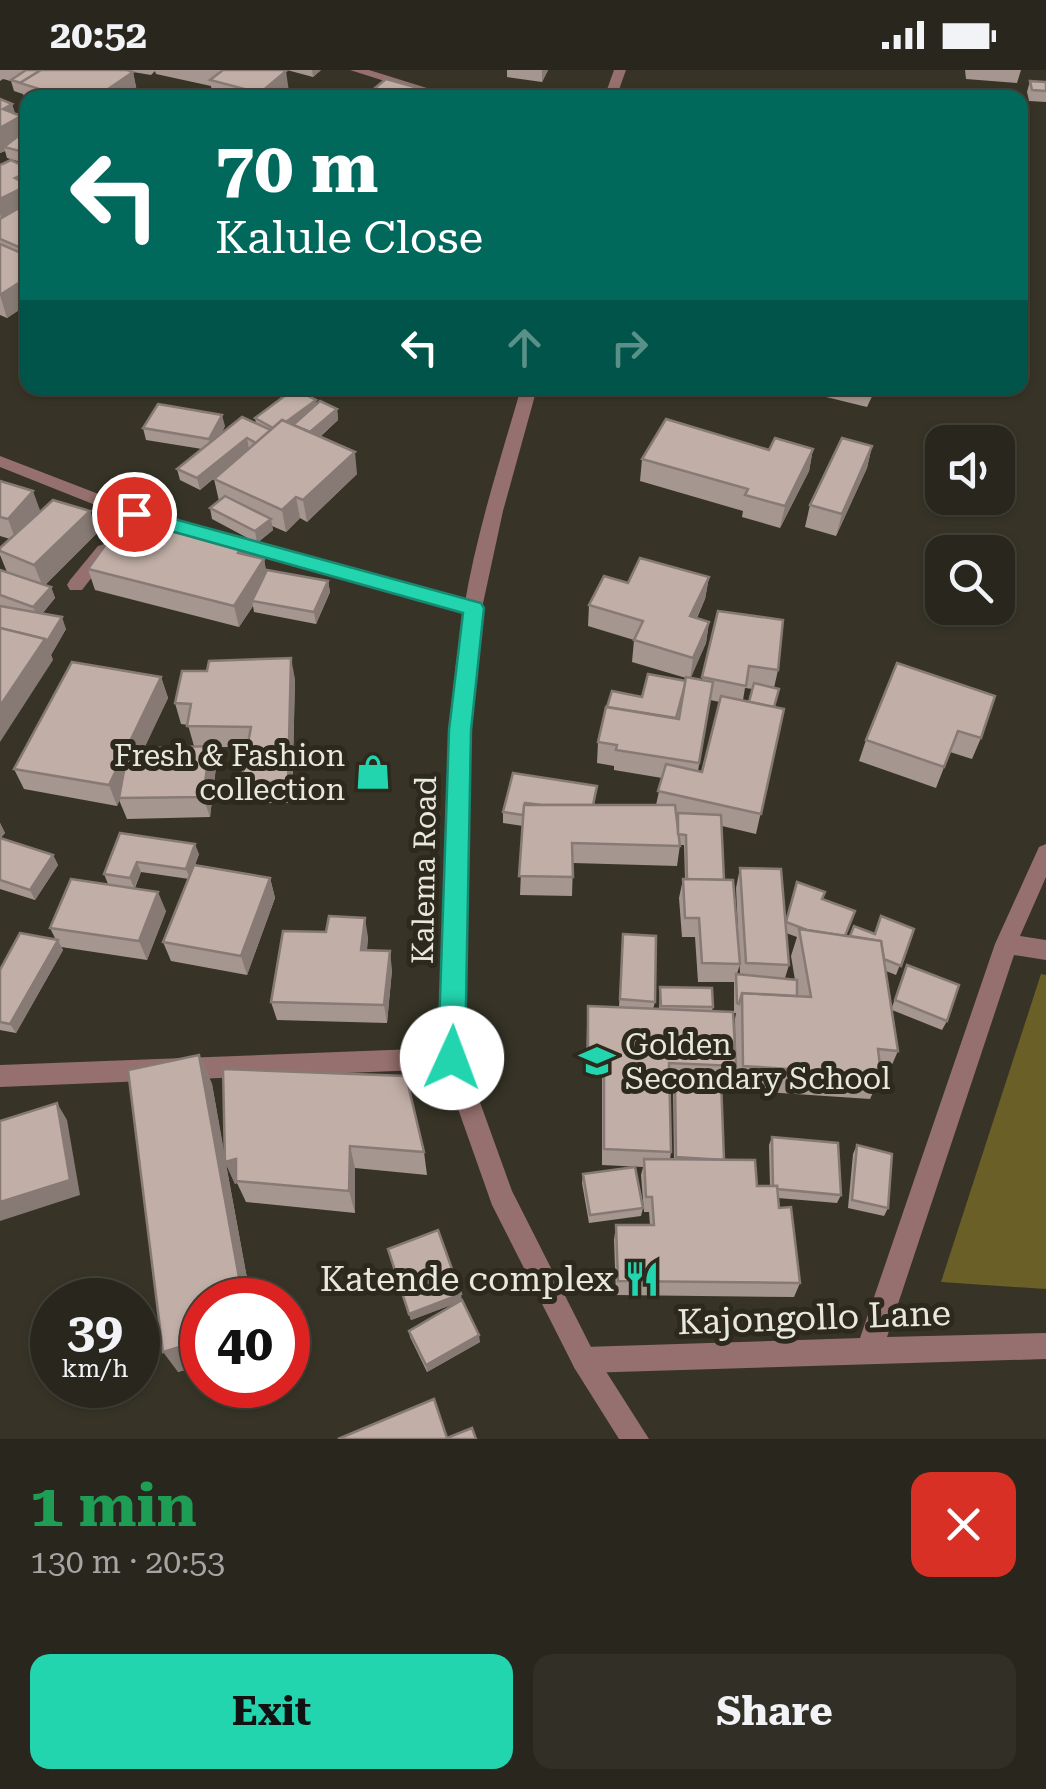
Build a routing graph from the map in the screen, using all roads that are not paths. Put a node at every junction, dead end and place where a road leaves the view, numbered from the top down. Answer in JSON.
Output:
{"nodes":[{"id":1,"x":356,"y":70,"type":"edge"},
{"id":2,"x":425,"y":90,"type":"edge"},
{"id":3,"x":526,"y":395,"type":"edge"},
{"id":4,"x":0,"y":461,"type":"edge"},
{"id":5,"x":134,"y":514,"type":"junction"},
{"id":6,"x":76,"y":584,"type":"dead end"},
{"id":7,"x":474,"y":608,"type":"junction"},
{"id":8,"x":1046,"y":853,"type":"edge"},
{"id":9,"x":1006,"y":944,"type":"junction"},
{"id":10,"x":1046,"y":950,"type":"edge"},
{"id":11,"x":452,"y":1058,"type":"junction"},
{"id":12,"x":0,"y":1076,"type":"edge"},
{"id":13,"x":1046,"y":1346,"type":"edge"},
{"id":14,"x":869,"y":1352,"type":"junction"},
{"id":15,"x":584,"y":1360,"type":"junction"},
{"id":16,"x":635,"y":1439,"type":"edge"}],
"edges":[{"from":1,"to":2,"type":"street"},
{"from":3,"to":7,"type":"street","name":"Kalema Road"},
{"from":4,"to":5,"type":"street"},
{"from":5,"to":6,"type":"street"},
{"from":5,"to":7,"type":"street"},
{"from":7,"to":11,"type":"street","name":"Kalema Road"},
{"from":8,"to":9,"type":"street"},
{"from":9,"to":10,"type":"street"},
{"from":9,"to":14,"type":"street"},
{"from":11,"to":12,"type":"street"},
{"from":11,"to":15,"type":"street","name":"Kalema Road"},
{"from":13,"to":14,"type":"street","name":"Kajongollo Lane"},
{"from":14,"to":15,"type":"street","name":"Kajongollo Lane"},
{"from":15,"to":16,"type":"street","name":"Kalema Road"}]}
